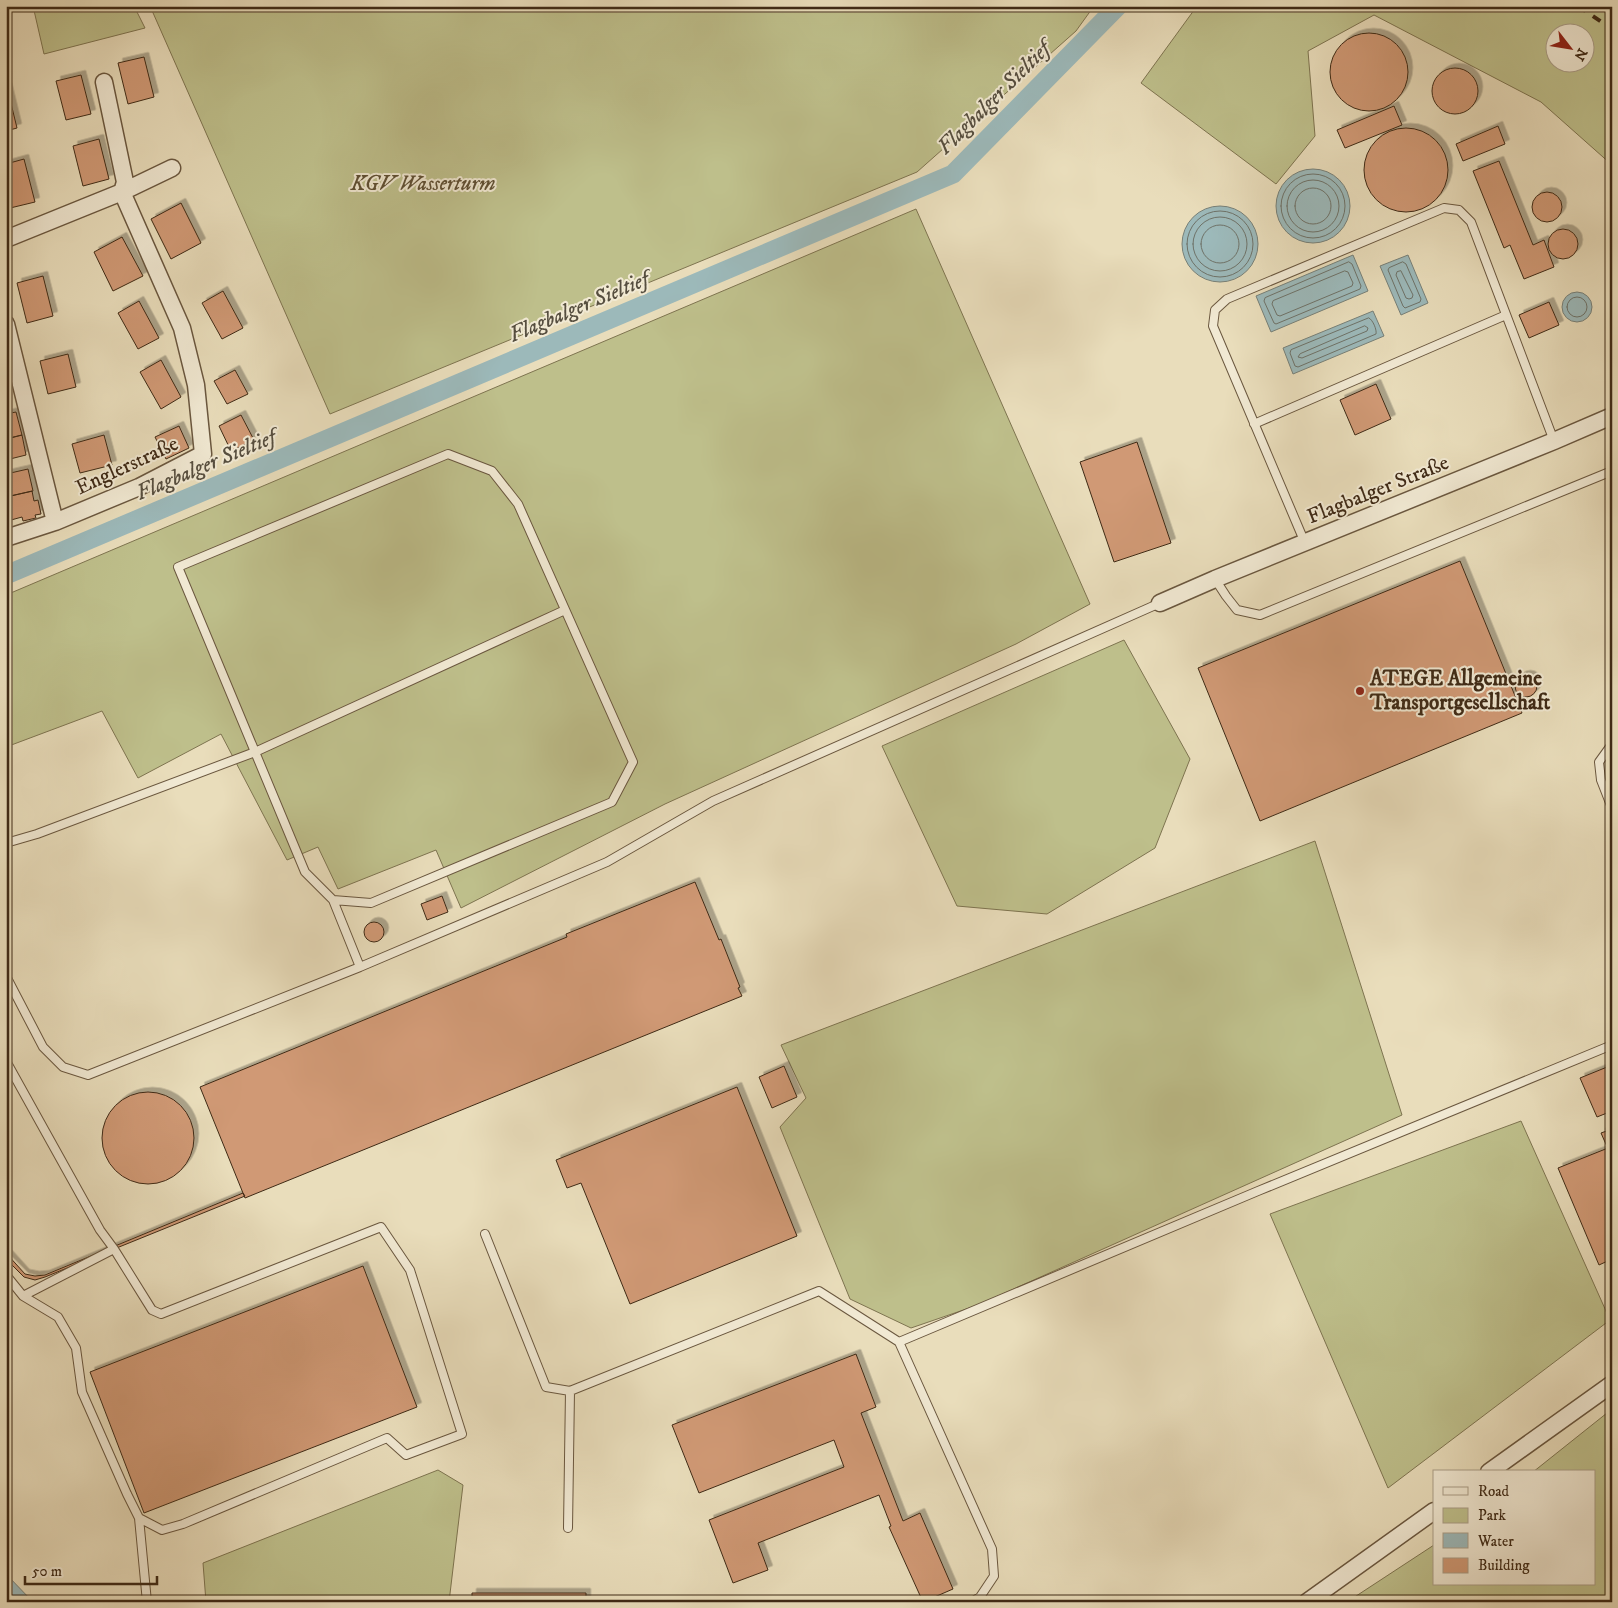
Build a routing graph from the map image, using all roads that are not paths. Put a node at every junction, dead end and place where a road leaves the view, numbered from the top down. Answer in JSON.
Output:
{"nodes":[{"id":1,"x":104,"y":82,"type":"dead end"},
{"id":2,"x":172,"y":168,"type":"dead end"},
{"id":3,"x":122,"y":192,"type":"junction"},
{"id":4,"x":6,"y":239,"type":"edge"},
{"id":5,"x":1506,"y":315,"type":"junction"},
{"id":6,"x":6,"y":324,"type":"edge"},
{"id":7,"x":1612,"y":416,"type":"edge"},
{"id":8,"x":1254,"y":424,"type":"junction"},
{"id":9,"x":1554,"y":441,"type":"junction"},
{"id":10,"x":1612,"y":471,"type":"edge"},
{"id":11,"x":55,"y":522,"type":"junction"},
{"id":12,"x":6,"y":538,"type":"edge"},
{"id":13,"x":1305,"y":543,"type":"junction"},
{"id":14,"x":1215,"y":579,"type":"junction"},
{"id":15,"x":1160,"y":603,"type":"joint"},
{"id":16,"x":565,"y":610,"type":"junction"},
{"id":17,"x":1612,"y":744,"type":"edge"},
{"id":18,"x":255,"y":752,"type":"junction"},
{"id":19,"x":1612,"y":808,"type":"edge"},
{"id":20,"x":6,"y":843,"type":"edge"},
{"id":21,"x":333,"y":900,"type":"junction"},
{"id":22,"x":360,"y":967,"type":"junction"},
{"id":23,"x":6,"y":976,"type":"edge"},
{"id":24,"x":1612,"y":1045,"type":"edge"},
{"id":25,"x":6,"y":1061,"type":"edge"},
{"id":26,"x":485,"y":1234,"type":"dead end"},
{"id":27,"x":114,"y":1249,"type":"junction"},
{"id":28,"x":6,"y":1275,"type":"edge"},
{"id":29,"x":23,"y":1296,"type":"junction"},
{"id":30,"x":900,"y":1342,"type":"junction"},
{"id":31,"x":1612,"y":1384,"type":"edge"},
{"id":32,"x":570,"y":1390,"type":"junction"},
{"id":33,"x":1492,"y":1470,"type":"edge"},
{"id":34,"x":1433,"y":1512,"type":"edge"},
{"id":35,"x":139,"y":1518,"type":"junction"},
{"id":36,"x":568,"y":1528,"type":"dead end"},
{"id":37,"x":147,"y":1602,"type":"edge"},
{"id":38,"x":972,"y":1602,"type":"edge"},
{"id":39,"x":1307,"y":1602,"type":"edge"}],
"edges":[{"from":1,"to":3,"type":"street","name":"Englerstraße"},
{"from":2,"to":3,"type":"street"},
{"from":3,"to":4,"type":"street"},
{"from":3,"to":11,"type":"street","name":"Englerstraße"},
{"from":5,"to":8,"type":"lane"},
{"from":5,"to":8,"type":"lane"},
{"from":5,"to":9,"type":"lane"},
{"from":6,"to":11,"type":"street"},
{"from":7,"to":9,"type":"street","name":"Flagbalger Straße"},
{"from":8,"to":13,"type":"lane"},
{"from":9,"to":13,"type":"street","name":"Flagbalger Straße"},
{"from":10,"to":14,"type":"lane"},
{"from":11,"to":12,"type":"street","name":"Englerstraße"},
{"from":13,"to":14,"type":"street","name":"Flagbalger Straße"},
{"from":14,"to":15,"type":"street","name":"Flagbalger Straße"},
{"from":15,"to":22,"type":"lane"},
{"from":16,"to":18,"type":"lane"},
{"from":16,"to":18,"type":"lane"},
{"from":16,"to":21,"type":"lane"},
{"from":17,"to":19,"type":"lane"},
{"from":18,"to":20,"type":"lane"},
{"from":18,"to":21,"type":"lane"},
{"from":21,"to":22,"type":"lane"},
{"from":22,"to":23,"type":"lane"},
{"from":24,"to":30,"type":"lane"},
{"from":25,"to":27,"type":"lane"},
{"from":26,"to":32,"type":"lane"},
{"from":27,"to":29,"type":"lane"},
{"from":27,"to":35,"type":"lane"},
{"from":28,"to":29,"type":"lane"},
{"from":29,"to":35,"type":"lane"},
{"from":30,"to":32,"type":"lane"},
{"from":30,"to":38,"type":"lane"},
{"from":31,"to":33,"type":"street"},
{"from":32,"to":36,"type":"lane"},
{"from":34,"to":39,"type":"street"},
{"from":35,"to":37,"type":"lane"}]}
